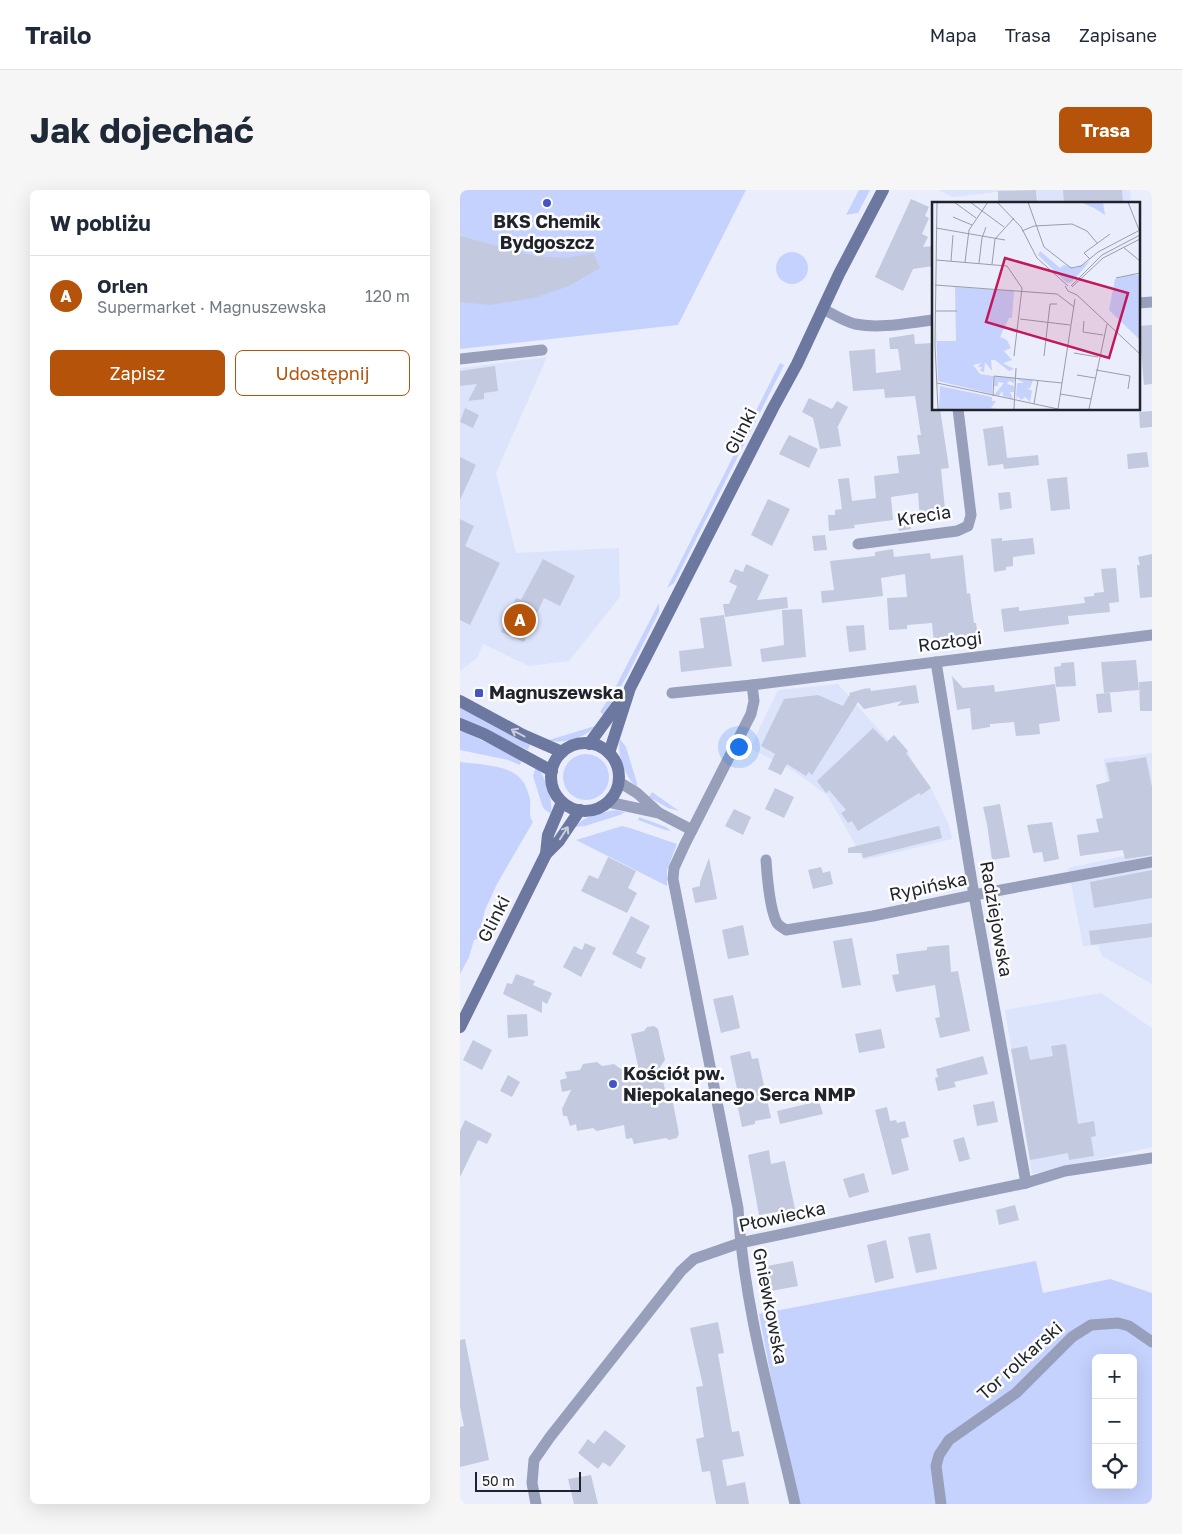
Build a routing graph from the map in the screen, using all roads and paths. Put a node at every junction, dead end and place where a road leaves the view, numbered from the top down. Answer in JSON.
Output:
{"nodes":[{"id":1,"x":883,"y":190,"type":"edge"},
{"id":2,"x":822,"y":309,"type":"junction"},
{"id":3,"x":932,"y":320,"type":"edge"},
{"id":4,"x":542,"y":350,"type":"dead end"},
{"id":5,"x":460,"y":359,"type":"edge"},
{"id":6,"x":958,"y":410,"type":"edge"},
{"id":7,"x":858,"y":544,"type":"dead end"},
{"id":8,"x":1152,"y":635,"type":"edge"},
{"id":9,"x":936,"y":662,"type":"junction"},
{"id":10,"x":752,"y":685,"type":"junction"},
{"id":11,"x":630,"y":688,"type":"junction"},
{"id":12,"x":672,"y":693,"type":"dead end"},
{"id":13,"x":460,"y":701,"type":"edge"},
{"id":14,"x":460,"y":724,"type":"edge"},
{"id":15,"x":590,"y":744,"type":"junction"},
{"id":16,"x":562,"y":752,"type":"junction"},
{"id":17,"x":609,"y":753,"type":"junction"},
{"id":18,"x":552,"y":771,"type":"junction"},
{"id":19,"x":619,"y":782,"type":"junction"},
{"id":20,"x":562,"y":802,"type":"junction"},
{"id":21,"x":608,"y":802,"type":"junction"},
{"id":22,"x":580,"y":810,"type":"junction"},
{"id":23,"x":659,"y":813,"type":"junction"},
{"id":24,"x":692,"y":830,"type":"junction"},
{"id":25,"x":546,"y":854,"type":"junction"},
{"id":26,"x":766,"y":860,"type":"dead end"},
{"id":27,"x":1152,"y":862,"type":"edge"},
{"id":28,"x":974,"y":895,"type":"junction"},
{"id":29,"x":460,"y":1027,"type":"edge"},
{"id":30,"x":1152,"y":1158,"type":"edge"},
{"id":31,"x":1026,"y":1183,"type":"junction"},
{"id":32,"x":740,"y":1243,"type":"junction"},
{"id":33,"x":1152,"y":1342,"type":"edge"},
{"id":34,"x":536,"y":1504,"type":"edge"},
{"id":35,"x":795,"y":1504,"type":"edge"},
{"id":36,"x":942,"y":1504,"type":"edge"}],
"edges":[{"from":1,"to":2,"type":"street","name":"Glinki"},
{"from":2,"to":3,"type":"street"},
{"from":2,"to":11,"type":"street","name":"Glinki"},
{"from":4,"to":5,"type":"street"},
{"from":6,"to":7,"type":"street","name":"Krecia"},
{"from":8,"to":9,"type":"street","name":"Rozłogi"},
{"from":9,"to":10,"type":"street","name":"Rozłogi"},
{"from":9,"to":28,"type":"street","name":"Radziejowska"},
{"from":10,"to":12,"type":"street","name":"Rozłogi"},
{"from":10,"to":24,"type":"street"},
{"from":11,"to":15,"type":"street","name":"Glinki"},
{"from":11,"to":17,"type":"street","name":"Glinki"},
{"from":16,"to":13,"type":"street","one_way":true},
{"from":14,"to":18,"type":"street"},
{"from":15,"to":16,"type":"street"},
{"from":15,"to":17,"type":"street"},
{"from":16,"to":18,"type":"street"},
{"from":17,"to":19,"type":"street"},
{"from":18,"to":20,"type":"street"},
{"from":19,"to":21,"type":"street"},
{"from":19,"to":23,"type":"street"},
{"from":20,"to":22,"type":"street"},
{"from":20,"to":25,"type":"street","name":"Glinki"},
{"from":21,"to":22,"type":"street"},
{"from":21,"to":23,"type":"street"},
{"from":25,"to":22,"type":"street","name":"Glinki","one_way":true},
{"from":23,"to":24,"type":"street"},
{"from":24,"to":32,"type":"street","name":"Gniewkowska"},
{"from":25,"to":29,"type":"street","name":"Glinki"},
{"from":26,"to":28,"type":"street","name":"Rypińska"},
{"from":27,"to":28,"type":"street","name":"Rypińska"},
{"from":28,"to":31,"type":"street","name":"Radziejowska"},
{"from":30,"to":31,"type":"street","name":"Płowiecka"},
{"from":31,"to":32,"type":"street","name":"Płowiecka"},
{"from":32,"to":34,"type":"street","name":"Płowiecka"},
{"from":32,"to":35,"type":"street","name":"Gniewkowska"},
{"from":33,"to":36,"type":"street","name":"Tor rolkarski"}]}
